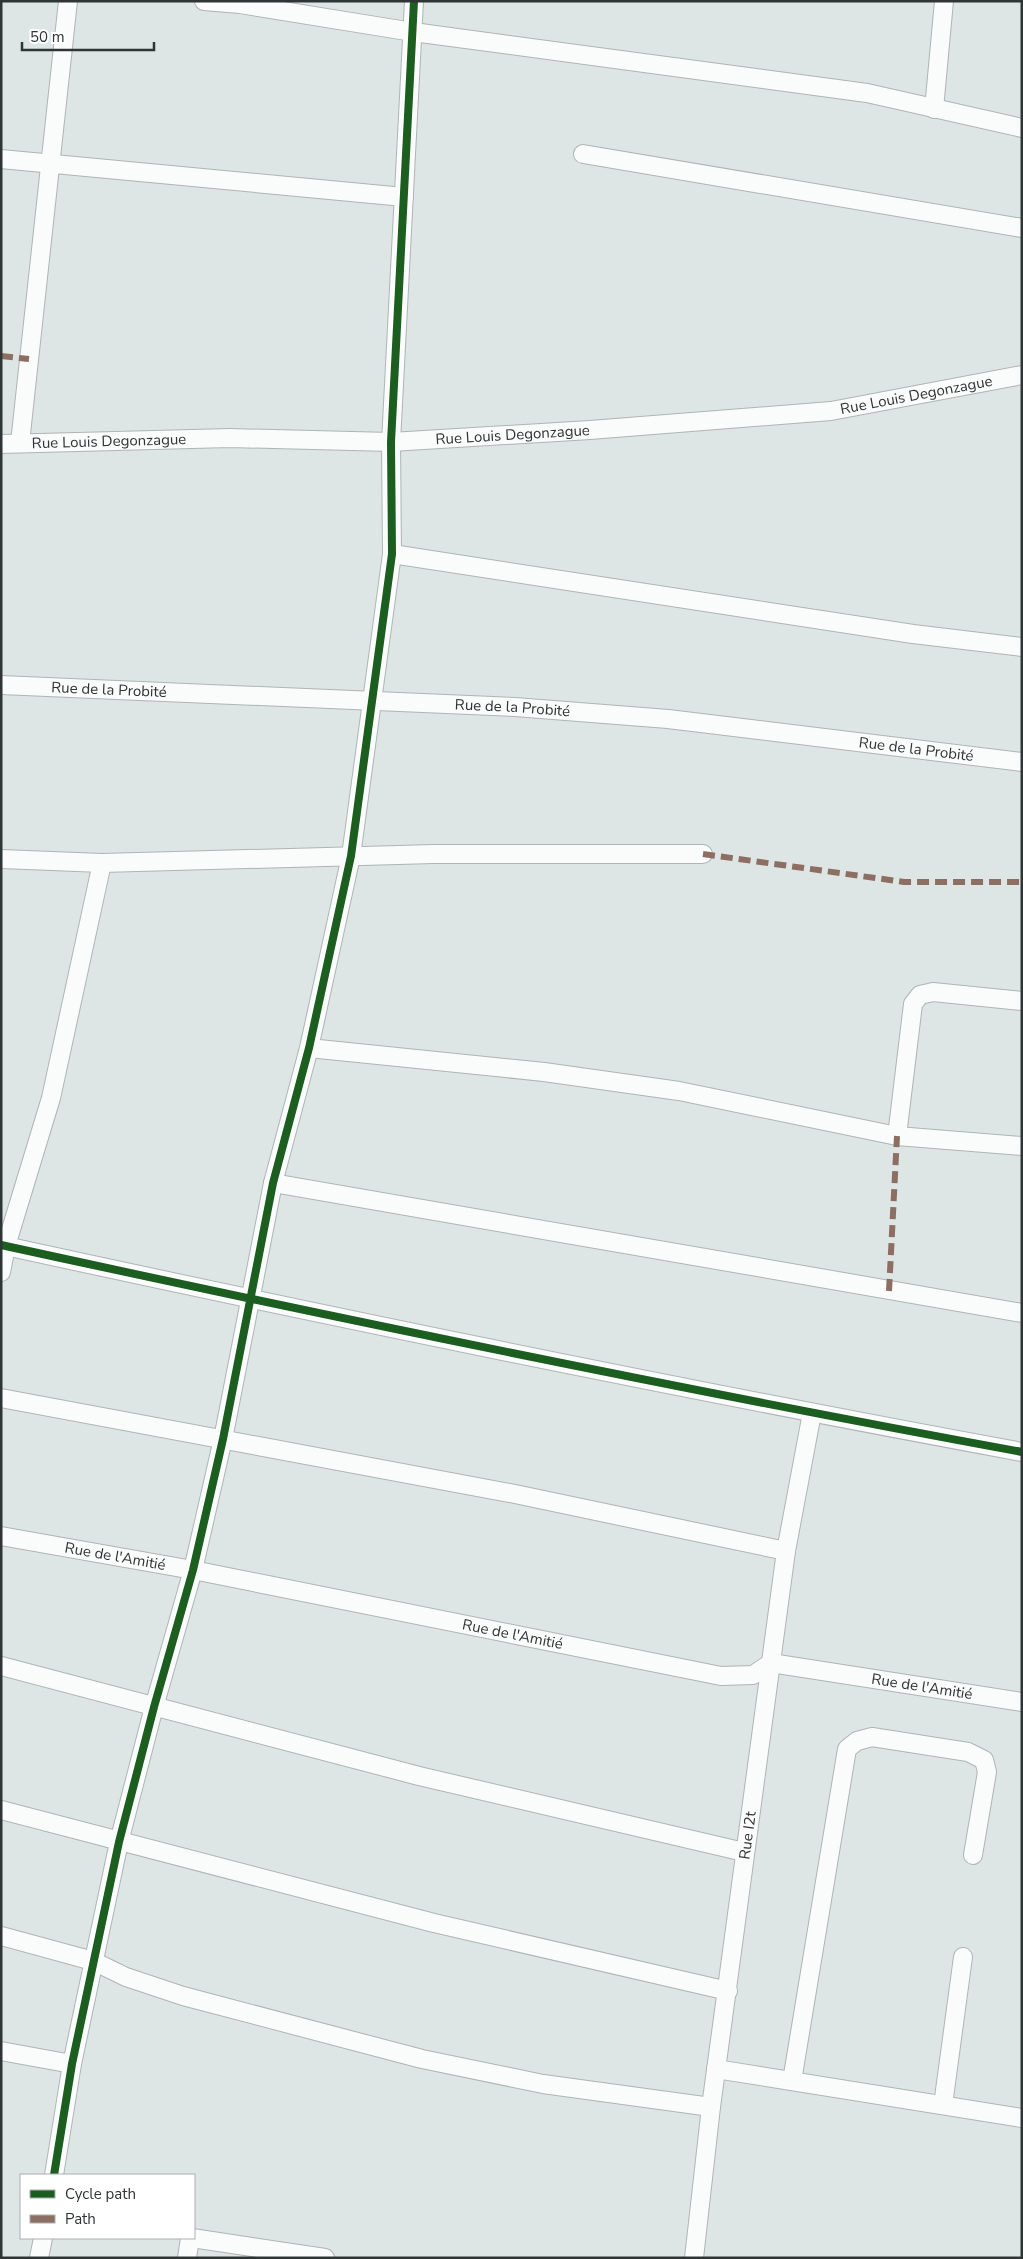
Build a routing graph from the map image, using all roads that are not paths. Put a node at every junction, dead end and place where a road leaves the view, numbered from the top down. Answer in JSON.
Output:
{"nodes":[{"id":1,"x":68,"y":1,"type":"edge"},
{"id":2,"x":204,"y":1,"type":"edge"},
{"id":3,"x":414,"y":1,"type":"edge"},
{"id":4,"x":944,"y":1,"type":"edge"},
{"id":5,"x":240,"y":3,"type":"edge"},
{"id":6,"x":413,"y":32,"type":"junction"},
{"id":7,"x":934,"y":109,"type":"junction"},
{"id":8,"x":1022,"y":128,"type":"edge"},
{"id":9,"x":584,"y":154,"type":"dead end"},
{"id":10,"x":1,"y":159,"type":"edge"},
{"id":11,"x":49,"y":163,"type":"junction"},
{"id":12,"x":404,"y":197,"type":"junction"},
{"id":13,"x":1022,"y":228,"type":"edge"},
{"id":14,"x":1022,"y":375,"type":"edge"},
{"id":15,"x":391,"y":442,"type":"junction"},
{"id":16,"x":1,"y":444,"type":"edge"},
{"id":17,"x":20,"y":444,"type":"junction"},
{"id":18,"x":392,"y":554,"type":"junction"},
{"id":19,"x":1022,"y":647,"type":"edge"},
{"id":20,"x":1,"y":685,"type":"edge"},
{"id":21,"x":372,"y":700,"type":"junction"},
{"id":22,"x":1022,"y":762,"type":"edge"},
{"id":23,"x":703,"y":854,"type":"dead end"},
{"id":24,"x":351,"y":856,"type":"junction"},
{"id":25,"x":1,"y":859,"type":"edge"},
{"id":26,"x":102,"y":863,"type":"junction"},
{"id":27,"x":1022,"y":1001,"type":"edge"},
{"id":28,"x":308,"y":1048,"type":"junction"},
{"id":29,"x":897,"y":1136,"type":"junction"},
{"id":30,"x":1022,"y":1146,"type":"edge"},
{"id":31,"x":273,"y":1183,"type":"junction"},
{"id":32,"x":4,"y":1246,"type":"edge"},
{"id":33,"x":1,"y":1272,"type":"edge"},
{"id":34,"x":249,"y":1299,"type":"junction"},
{"id":35,"x":1022,"y":1314,"type":"edge"},
{"id":36,"x":1,"y":1398,"type":"edge"},
{"id":37,"x":812,"y":1413,"type":"junction"},
{"id":38,"x":223,"y":1439,"type":"junction"},
{"id":39,"x":1022,"y":1452,"type":"edge"},
{"id":40,"x":1,"y":1536,"type":"edge"},
{"id":41,"x":786,"y":1551,"type":"junction"},
{"id":42,"x":193,"y":1570,"type":"junction"},
{"id":43,"x":771,"y":1663,"type":"junction"},
{"id":44,"x":1,"y":1666,"type":"edge"},
{"id":45,"x":1022,"y":1702,"type":"edge"},
{"id":46,"x":154,"y":1707,"type":"junction"},
{"id":47,"x":1,"y":1810,"type":"edge"},
{"id":48,"x":119,"y":1842,"type":"junction"},
{"id":49,"x":744,"y":1852,"type":"junction"},
{"id":50,"x":974,"y":1855,"type":"dead end"},
{"id":51,"x":1,"y":1936,"type":"edge"},
{"id":52,"x":963,"y":1957,"type":"dead end"},
{"id":53,"x":93,"y":1961,"type":"junction"},
{"id":54,"x":728,"y":1990,"type":"junction"},
{"id":55,"x":1,"y":2050,"type":"edge"},
{"id":56,"x":72,"y":2064,"type":"junction"},
{"id":57,"x":716,"y":2069,"type":"junction"},
{"id":58,"x":792,"y":2081,"type":"junction"},
{"id":59,"x":942,"y":2105,"type":"junction"},
{"id":60,"x":711,"y":2107,"type":"junction"},
{"id":61,"x":1022,"y":2118,"type":"edge"},
{"id":62,"x":54,"y":2174,"type":"edge"},
{"id":63,"x":43,"y":2239,"type":"edge"},
{"id":64,"x":191,"y":2239,"type":"edge"},
{"id":65,"x":195,"y":2239,"type":"edge"},
{"id":66,"x":39,"y":2258,"type":"edge"},
{"id":67,"x":187,"y":2258,"type":"edge"},
{"id":68,"x":326,"y":2258,"type":"edge"},
{"id":69,"x":694,"y":2258,"type":"edge"}],
"edges":[{"from":1,"to":11,"type":"street"},
{"from":2,"to":5,"type":"street"},
{"from":3,"to":6,"type":"street"},
{"from":4,"to":7,"type":"street"},
{"from":5,"to":6,"type":"street"},
{"from":6,"to":7,"type":"street"},
{"from":6,"to":12,"type":"street"},
{"from":7,"to":8,"type":"street"},
{"from":9,"to":13,"type":"street"},
{"from":10,"to":11,"type":"street"},
{"from":11,"to":12,"type":"street"},
{"from":11,"to":17,"type":"street"},
{"from":12,"to":15,"type":"street"},
{"from":14,"to":15,"type":"street","name":"Rue Louis Degonzague"},
{"from":15,"to":17,"type":"street","name":"Rue Louis Degonzague"},
{"from":15,"to":18,"type":"street"},
{"from":16,"to":17,"type":"street","name":"Rue Louis Degonzague"},
{"from":18,"to":19,"type":"street"},
{"from":18,"to":21,"type":"street"},
{"from":20,"to":21,"type":"street","name":"Rue de la Probité"},
{"from":21,"to":22,"type":"street","name":"Rue de la Probité"},
{"from":21,"to":24,"type":"street"},
{"from":23,"to":24,"type":"street"},
{"from":24,"to":26,"type":"street"},
{"from":24,"to":28,"type":"street"},
{"from":25,"to":26,"type":"street"},
{"from":26,"to":32,"type":"street"},
{"from":27,"to":29,"type":"street"},
{"from":28,"to":29,"type":"street"},
{"from":28,"to":31,"type":"street"},
{"from":29,"to":30,"type":"street"},
{"from":31,"to":34,"type":"street"},
{"from":31,"to":35,"type":"street"},
{"from":32,"to":33,"type":"street"},
{"from":32,"to":34,"type":"street"},
{"from":34,"to":37,"type":"street"},
{"from":34,"to":38,"type":"street"},
{"from":36,"to":38,"type":"street"},
{"from":37,"to":39,"type":"street"},
{"from":37,"to":41,"type":"street","name":"Rue I2t"},
{"from":38,"to":41,"type":"street"},
{"from":38,"to":42,"type":"street"},
{"from":40,"to":42,"type":"street","name":"Rue de l'Amitié"},
{"from":41,"to":43,"type":"street","name":"Rue I2t"},
{"from":42,"to":43,"type":"street","name":"Rue de l'Amitié"},
{"from":42,"to":46,"type":"street"},
{"from":43,"to":45,"type":"street","name":"Rue de l'Amitié"},
{"from":43,"to":49,"type":"street","name":"Rue I2t"},
{"from":44,"to":46,"type":"street"},
{"from":46,"to":48,"type":"street"},
{"from":46,"to":49,"type":"street"},
{"from":47,"to":48,"type":"street"},
{"from":48,"to":53,"type":"street"},
{"from":48,"to":54,"type":"street"},
{"from":49,"to":54,"type":"street","name":"Rue I2t"},
{"from":50,"to":58,"type":"street"},
{"from":51,"to":53,"type":"street"},
{"from":52,"to":59,"type":"street"},
{"from":53,"to":56,"type":"street"},
{"from":53,"to":60,"type":"street"},
{"from":54,"to":57,"type":"street","name":"Rue I2t"},
{"from":55,"to":56,"type":"street"},
{"from":56,"to":62,"type":"street"},
{"from":57,"to":58,"type":"street"},
{"from":57,"to":60,"type":"street","name":"Rue I2t"},
{"from":58,"to":59,"type":"street"},
{"from":59,"to":61,"type":"street"},
{"from":60,"to":69,"type":"street","name":"Rue I2t"},
{"from":63,"to":66,"type":"street"},
{"from":64,"to":67,"type":"street"},
{"from":65,"to":68,"type":"street"}]}
